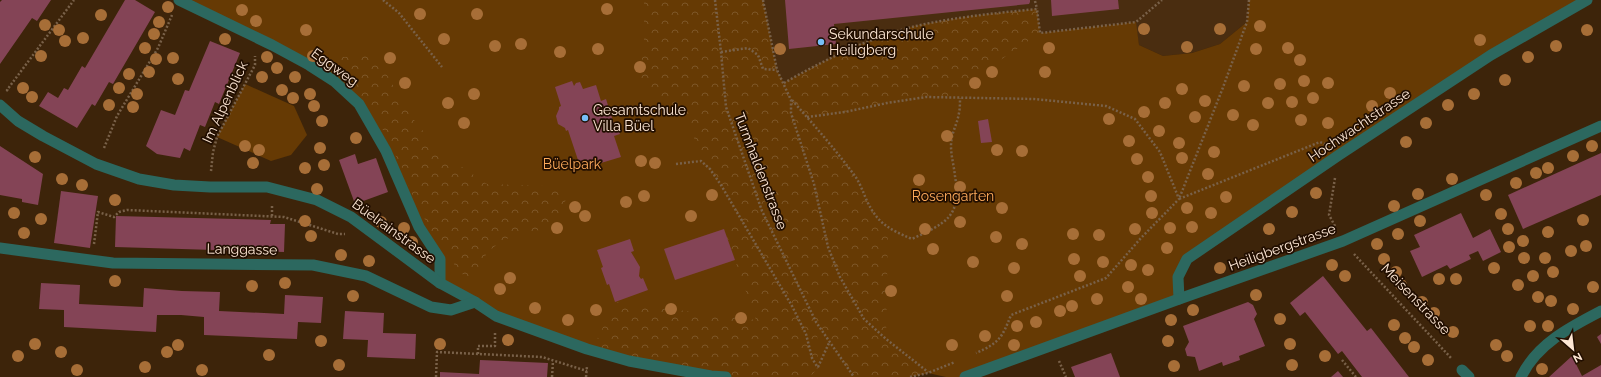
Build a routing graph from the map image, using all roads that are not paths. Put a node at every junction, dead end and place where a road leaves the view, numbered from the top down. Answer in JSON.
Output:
{"nodes":[{"id":1,"x":179,"y":0,"type":"edge"},
{"id":2,"x":1587,"y":0,"type":"edge"},
{"id":3,"x":0,"y":105,"type":"edge"},
{"id":4,"x":1601,"y":126,"type":"edge"},
{"id":5,"x":0,"y":248,"type":"edge"},
{"id":6,"x":440,"y":283,"type":"junction"},
{"id":7,"x":1179,"y":298,"type":"junction"},
{"id":8,"x":475,"y":302,"type":"junction"},
{"id":9,"x":1601,"y":311,"type":"edge"},
{"id":10,"x":726,"y":377,"type":"edge"},
{"id":11,"x":965,"y":377,"type":"edge"},
{"id":12,"x":1521,"y":377,"type":"edge"}],
"edges":[{"from":1,"to":6,"type":"street","name":"Eggweg"},
{"from":2,"to":7,"type":"street","name":"Hochwachtstrasse"},
{"from":3,"to":6,"type":"street","name":"Büelrainstrasse"},
{"from":4,"to":7,"type":"street","name":"Heiligbergstrasse"},
{"from":5,"to":8,"type":"street","name":"Langgasse"},
{"from":6,"to":8,"type":"street","name":"Büelrainstrasse"},
{"from":7,"to":11,"type":"street","name":"Heiligbergstrasse"},
{"from":8,"to":10,"type":"street","name":"Büelrainstrasse"},
{"from":9,"to":12,"type":"street"}]}
